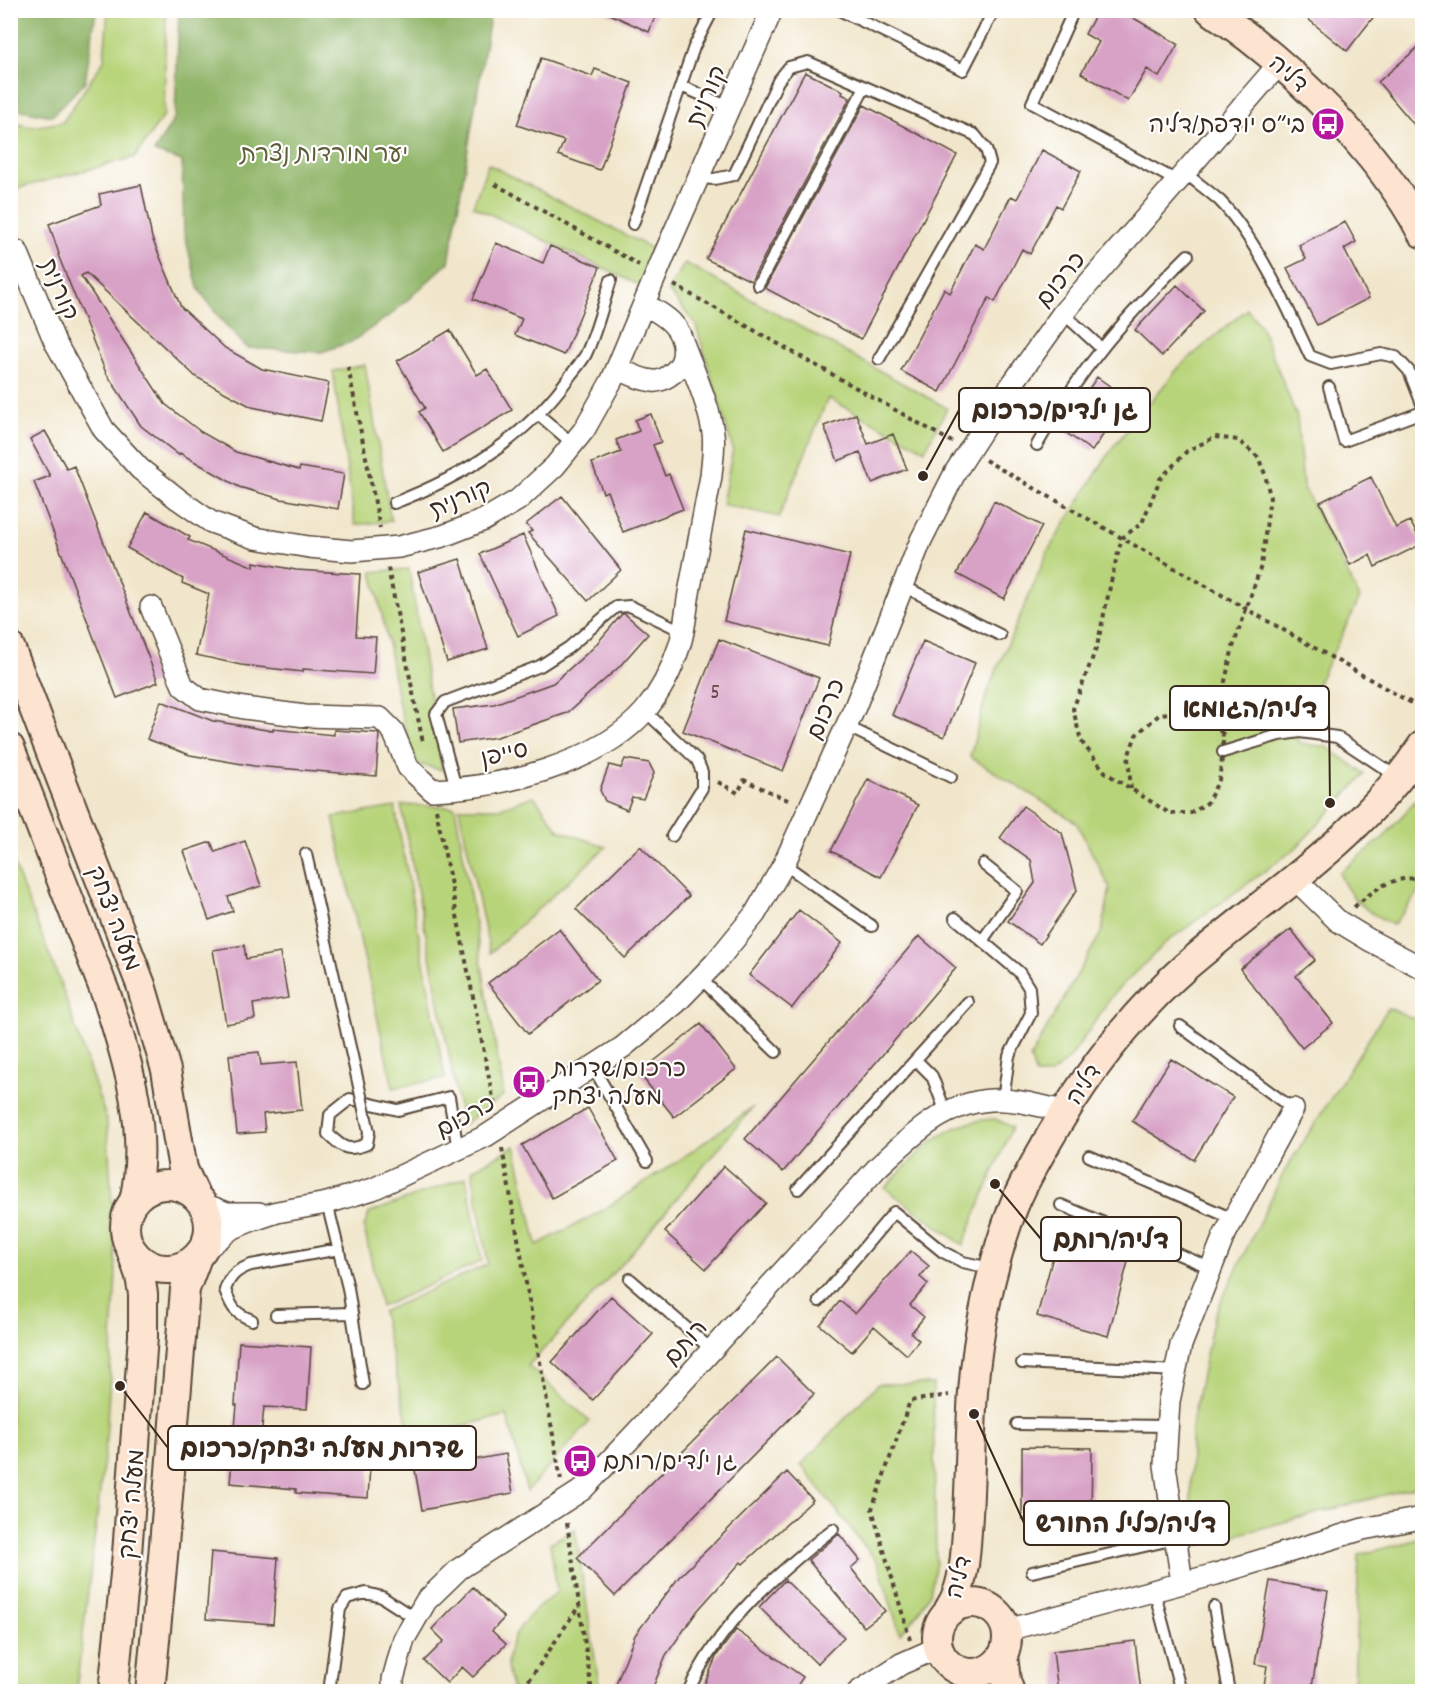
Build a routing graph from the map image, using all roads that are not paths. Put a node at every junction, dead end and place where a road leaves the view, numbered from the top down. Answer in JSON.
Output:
{"nodes":[{"id":1,"x":713,"y":10,"type":"edge"},
{"id":2,"x":772,"y":10,"type":"edge"},
{"id":3,"x":839,"y":10,"type":"edge"},
{"id":4,"x":994,"y":10,"type":"edge"},
{"id":5,"x":1074,"y":10,"type":"edge"},
{"id":6,"x":1210,"y":10,"type":"edge"},
{"id":7,"x":1279,"y":64,"type":"junction"},
{"id":8,"x":681,"y":86,"type":"junction"},
{"id":9,"x":865,"y":87,"type":"junction"},
{"id":10,"x":729,"y":107,"type":"junction"},
{"id":11,"x":1180,"y":177,"type":"junction"},
{"id":12,"x":698,"y":178,"type":"junction"},
{"id":13,"x":633,"y":224,"type":"dead end"},
{"id":14,"x":1422,"y":233,"type":"edge"},
{"id":15,"x":17,"y":251,"type":"dead end"},
{"id":16,"x":1188,"y":255,"type":"dead end"},
{"id":17,"x":611,"y":280,"type":"dead end"},
{"id":18,"x":758,"y":285,"type":"dead end"},
{"id":19,"x":644,"y":304,"type":"junction"},
{"id":20,"x":1063,"y":313,"type":"junction"},
{"id":21,"x":681,"y":338,"type":"junction"},
{"id":22,"x":1101,"y":348,"type":"junction"},
{"id":23,"x":879,"y":359,"type":"dead end"},
{"id":24,"x":617,"y":368,"type":"junction"},
{"id":25,"x":655,"y":382,"type":"junction"},
{"id":26,"x":1329,"y":387,"type":"dead end"},
{"id":27,"x":1422,"y":404,"type":"edge"},
{"id":28,"x":1422,"y":412,"type":"edge"},
{"id":29,"x":538,"y":414,"type":"junction"},
{"id":30,"x":709,"y":420,"type":"junction"},
{"id":31,"x":573,"y":444,"type":"junction"},
{"id":32,"x":1038,"y":445,"type":"dead end"},
{"id":33,"x":394,"y":503,"type":"dead end"},
{"id":34,"x":903,"y":586,"type":"junction"},
{"id":35,"x":151,"y":607,"type":"dead end"},
{"id":36,"x":682,"y":631,"type":"junction"},
{"id":37,"x":1000,"y":635,"type":"dead end"},
{"id":38,"x":10,"y":647,"type":"edge"},
{"id":39,"x":645,"y":711,"type":"junction"},
{"id":40,"x":846,"y":726,"type":"junction"},
{"id":41,"x":1422,"y":746,"type":"edge"},
{"id":42,"x":10,"y":748,"type":"edge"},
{"id":43,"x":1223,"y":753,"type":"road end"},
{"id":44,"x":951,"y":777,"type":"dead end"},
{"id":45,"x":1400,"y":778,"type":"junction"},
{"id":46,"x":456,"y":788,"type":"junction"},
{"id":47,"x":672,"y":836,"type":"dead end"},
{"id":48,"x":306,"y":854,"type":"dead end"},
{"id":49,"x":784,"y":864,"type":"junction"},
{"id":50,"x":983,"y":864,"type":"dead end"},
{"id":51,"x":1294,"y":878,"type":"junction"},
{"id":52,"x":955,"y":918,"type":"dead end"},
{"id":53,"x":872,"y":926,"type":"dead end"},
{"id":54,"x":982,"y":941,"type":"junction"},
{"id":55,"x":1422,"y":968,"type":"edge"},
{"id":56,"x":700,"y":978,"type":"junction"},
{"id":57,"x":968,"y":1002,"type":"dead end"},
{"id":58,"x":1180,"y":1026,"type":"dead end"},
{"id":59,"x":776,"y":1053,"type":"dead end"},
{"id":60,"x":916,"y":1060,"type":"junction"},
{"id":61,"x":593,"y":1067,"type":"junction"},
{"id":62,"x":1003,"y":1100,"type":"junction"},
{"id":63,"x":1293,"y":1109,"type":"joint"},
{"id":64,"x":1065,"y":1111,"type":"junction"},
{"id":65,"x":946,"y":1113,"type":"junction"},
{"id":66,"x":458,"y":1150,"type":"junction"},
{"id":67,"x":1089,"y":1156,"type":"dead end"},
{"id":68,"x":647,"y":1161,"type":"dead end"},
{"id":69,"x":798,"y":1189,"type":"dead end"},
{"id":70,"x":198,"y":1199,"type":"junction"},
{"id":71,"x":134,"y":1201,"type":"junction"},
{"id":72,"x":327,"y":1203,"type":"junction"},
{"id":73,"x":1061,"y":1205,"type":"dead end"},
{"id":74,"x":277,"y":1212,"type":"junction"},
{"id":75,"x":1233,"y":1219,"type":"junction"},
{"id":76,"x":130,"y":1246,"type":"junction"},
{"id":77,"x":339,"y":1249,"type":"junction"},
{"id":78,"x":199,"y":1255,"type":"junction"},
{"id":79,"x":1211,"y":1268,"type":"junction"},
{"id":80,"x":995,"y":1270,"type":"junction"},
{"id":81,"x":630,"y":1279,"type":"dead end"},
{"id":82,"x":819,"y":1301,"type":"dead end"},
{"id":83,"x":352,"y":1313,"type":"junction"},
{"id":84,"x":276,"y":1315,"type":"dead end"},
{"id":85,"x":252,"y":1320,"type":"dead end"},
{"id":86,"x":712,"y":1350,"type":"junction"},
{"id":87,"x":1022,"y":1363,"type":"dead end"},
{"id":88,"x":1176,"y":1371,"type":"junction"},
{"id":89,"x":363,"y":1384,"type":"dead end"},
{"id":90,"x":1017,"y":1424,"type":"dead end"},
{"id":91,"x":1168,"y":1426,"type":"junction"},
{"id":92,"x":1422,"y":1518,"type":"edge"},
{"id":93,"x":833,"y":1529,"type":"dead end"},
{"id":94,"x":1175,"y":1539,"type":"junction"},
{"id":95,"x":966,"y":1543,"type":"junction"},
{"id":96,"x":1032,"y":1572,"type":"dead end"},
{"id":97,"x":1182,"y":1583,"type":"junction"},
{"id":98,"x":1154,"y":1590,"type":"junction"},
{"id":99,"x":982,"y":1604,"type":"junction"},
{"id":100,"x":1214,"y":1607,"type":"dead end"},
{"id":101,"x":948,"y":1611,"type":"junction"},
{"id":102,"x":416,"y":1618,"type":"junction"},
{"id":103,"x":1005,"y":1643,"type":"junction"},
{"id":104,"x":926,"y":1653,"type":"junction"},
{"id":105,"x":972,"y":1682,"type":"edge"},
{"id":106,"x":113,"y":1692,"type":"edge"},
{"id":107,"x":150,"y":1692,"type":"edge"},
{"id":108,"x":330,"y":1692,"type":"edge"},
{"id":109,"x":393,"y":1692,"type":"edge"},
{"id":110,"x":687,"y":1692,"type":"edge"},
{"id":111,"x":858,"y":1692,"type":"edge"},
{"id":112,"x":1010,"y":1692,"type":"edge"},
{"id":113,"x":1181,"y":1692,"type":"edge"},
{"id":114,"x":1229,"y":1692,"type":"edge"}],
"edges":[{"from":1,"to":8,"type":"lane"},
{"from":2,"to":10,"type":"street","name":"קורנית"},
{"from":3,"to":4,"type":"lane"},
{"from":5,"to":11,"type":"lane"},
{"from":6,"to":7,"type":"street","name":"דליה"},
{"from":7,"to":11,"type":"street","name":"כרכום"},
{"from":7,"to":14,"type":"street","name":"דליה"},
{"from":8,"to":10,"type":"lane"},
{"from":8,"to":13,"type":"lane"},
{"from":9,"to":12,"type":"lane"},
{"from":9,"to":18,"type":"lane"},
{"from":9,"to":23,"type":"lane"},
{"from":10,"to":12,"type":"street","name":"קורנית"},
{"from":11,"to":20,"type":"street","name":"כרכום"},
{"from":11,"to":27,"type":"lane"},
{"from":12,"to":19,"type":"street","name":"קורנית"},
{"from":15,"to":31,"type":"street","name":"קורנית"},
{"from":16,"to":22,"type":"lane"},
{"from":17,"to":29,"type":"lane"},
{"from":19,"to":21,"type":"street","name":"סייפן"},
{"from":19,"to":24,"type":"street","name":"קורנית"},
{"from":20,"to":22,"type":"lane"},
{"from":20,"to":34,"type":"street","name":"כרכום"},
{"from":21,"to":25,"type":"street"},
{"from":21,"to":30,"type":"street","name":"סייפן"},
{"from":22,"to":32,"type":"lane"},
{"from":24,"to":25,"type":"street","name":"סייפן"},
{"from":24,"to":31,"type":"street","name":"קורנית"},
{"from":25,"to":30,"type":"street","name":"סייפן"},
{"from":26,"to":28,"type":"lane"},
{"from":29,"to":31,"type":"lane"},
{"from":29,"to":33,"type":"lane"},
{"from":30,"to":36,"type":"street","name":"סייפן"},
{"from":34,"to":37,"type":"lane"},
{"from":34,"to":40,"type":"street","name":"כרכום"},
{"from":35,"to":46,"type":"street","name":"סייפן"},
{"from":36,"to":39,"type":"street","name":"סייפן"},
{"from":36,"to":46,"type":"lane"},
{"from":38,"to":70,"type":"street","name":"מעלה יצחק"},
{"from":39,"to":46,"type":"street","name":"סייפן"},
{"from":39,"to":47,"type":"lane"},
{"from":40,"to":44,"type":"lane"},
{"from":40,"to":49,"type":"street","name":"כרכום"},
{"from":41,"to":45,"type":"street","name":"דליה"},
{"from":42,"to":71,"type":"street","name":"מעלה יצחק"},
{"from":43,"to":45,"type":"lane"},
{"from":45,"to":51,"type":"street","name":"דליה"},
{"from":48,"to":66,"type":"lane","bridge":true},
{"from":49,"to":53,"type":"lane"},
{"from":49,"to":56,"type":"street","name":"כרכום"},
{"from":50,"to":54,"type":"lane"},
{"from":51,"to":55,"type":"street"},
{"from":51,"to":64,"type":"street","name":"דליה"},
{"from":52,"to":54,"type":"lane"},
{"from":54,"to":62,"type":"lane"},
{"from":56,"to":59,"type":"lane"},
{"from":56,"to":61,"type":"street","name":"כרכום"},
{"from":57,"to":60,"type":"lane"},
{"from":58,"to":63,"type":"lane"},
{"from":60,"to":65,"type":"lane"},
{"from":60,"to":69,"type":"lane"},
{"from":61,"to":66,"type":"street","name":"כרכום"},
{"from":61,"to":68,"type":"lane"},
{"from":62,"to":64,"type":"street","name":"רותם"},
{"from":62,"to":65,"type":"street","name":"רותם"},
{"from":63,"to":75,"type":"street"},
{"from":64,"to":80,"type":"street","name":"דליה"},
{"from":65,"to":86,"type":"street","name":"רותם"},
{"from":66,"to":72,"type":"street","name":"כרכום"},
{"from":67,"to":75,"type":"lane"},
{"from":70,"to":71,"type":"street"},
{"from":70,"to":74,"type":"street","name":"כרכום"},
{"from":70,"to":78,"type":"street"},
{"from":71,"to":76,"type":"street"},
{"from":72,"to":74,"type":"street","name":"כרכום"},
{"from":72,"to":77,"type":"lane"},
{"from":73,"to":79,"type":"lane"},
{"from":74,"to":78,"type":"street","name":"כרכום"},
{"from":75,"to":79,"type":"street"},
{"from":76,"to":78,"type":"street"},
{"from":76,"to":106,"type":"street","name":"מעלה יצחק"},
{"from":77,"to":83,"type":"lane"},
{"from":77,"to":85,"type":"lane"},
{"from":78,"to":107,"type":"street","name":"מעלה יצחק"},
{"from":79,"to":88,"type":"street"},
{"from":80,"to":82,"type":"lane"},
{"from":80,"to":95,"type":"street","name":"דליה"},
{"from":81,"to":86,"type":"lane"},
{"from":83,"to":84,"type":"lane"},
{"from":83,"to":89,"type":"lane"},
{"from":86,"to":102,"type":"street","name":"רותם"},
{"from":87,"to":88,"type":"lane"},
{"from":88,"to":91,"type":"street"},
{"from":90,"to":91,"type":"lane"},
{"from":91,"to":94,"type":"street"},
{"from":92,"to":97,"type":"street"},
{"from":93,"to":110,"type":"lane"},
{"from":94,"to":96,"type":"lane"},
{"from":94,"to":97,"type":"street"},
{"from":95,"to":99,"type":"street","name":"דליה"},
{"from":95,"to":101,"type":"street","name":"דליה"},
{"from":97,"to":98,"type":"street"},
{"from":98,"to":103,"type":"street"},
{"from":98,"to":113,"type":"lane"},
{"from":99,"to":101,"type":"street"},
{"from":99,"to":103,"type":"street"},
{"from":100,"to":114,"type":"lane"},
{"from":101,"to":104,"type":"street"},
{"from":102,"to":108,"type":"lane"},
{"from":102,"to":109,"type":"street","name":"רותם"},
{"from":103,"to":105,"type":"street"},
{"from":103,"to":112,"type":"street"},
{"from":104,"to":105,"type":"street"},
{"from":104,"to":111,"type":"street"}]}
